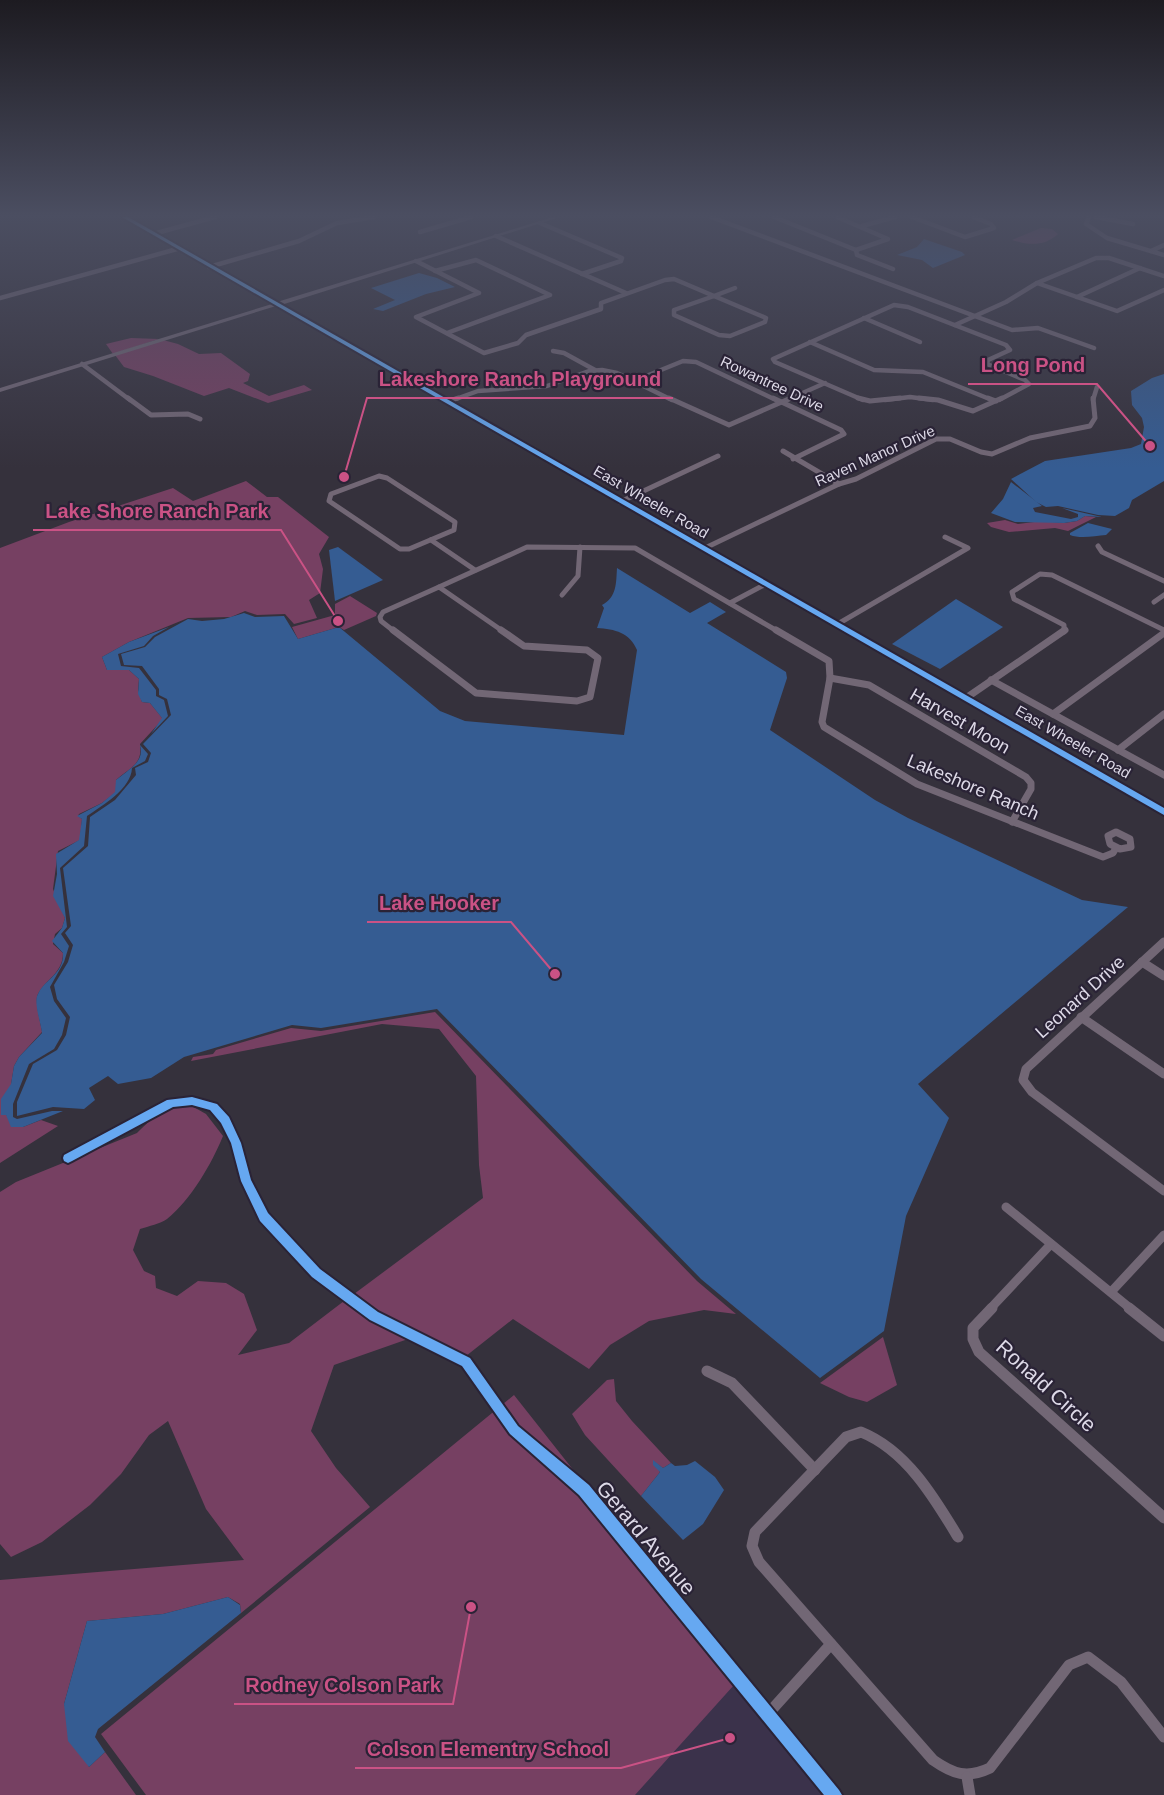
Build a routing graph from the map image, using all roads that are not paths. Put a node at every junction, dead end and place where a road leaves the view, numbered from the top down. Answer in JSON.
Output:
{"nodes":[{"id":1,"x":268,"y":301,"type":"edge"},
{"id":2,"x":285,"y":301,"type":"edge"},
{"id":3,"x":459,"y":301,"type":"edge"},
{"id":4,"x":534,"y":301,"type":"edge"},
{"id":5,"x":606,"y":301,"type":"edge"},
{"id":6,"x":700,"y":301,"type":"edge"},
{"id":7,"x":725,"y":301,"type":"edge"},
{"id":8,"x":935,"y":301,"type":"edge"},
{"id":9,"x":1008,"y":301,"type":"edge"},
{"id":10,"x":1089,"y":301,"type":"edge"},
{"id":11,"x":1139,"y":301,"type":"edge"},
{"id":12,"x":274,"y":304,"type":"junction"},
{"id":13,"x":976,"y":316,"type":"junction"},
{"id":14,"x":864,"y":318,"type":"junction"},
{"id":15,"x":955,"y":325,"type":"junction"},
{"id":16,"x":447,"y":333,"type":"junction"},
{"id":17,"x":810,"y":342,"type":"junction"},
{"id":18,"x":920,"y":342,"type":"dead end"},
{"id":19,"x":1094,"y":348,"type":"dead end"},
{"id":20,"x":553,"y":351,"type":"dead end"},
{"id":21,"x":82,"y":364,"type":"junction"},
{"id":22,"x":595,"y":370,"type":"junction"},
{"id":23,"x":634,"y":381,"type":"junction"},
{"id":24,"x":825,"y":383,"type":"junction"},
{"id":25,"x":1097,"y":387,"type":"dead end"},
{"id":26,"x":0,"y":390,"type":"edge"},
{"id":27,"x":996,"y":401,"type":"junction"},
{"id":28,"x":446,"y":402,"type":"junction"},
{"id":29,"x":783,"y":402,"type":"junction"},
{"id":30,"x":200,"y":419,"type":"dead end"},
{"id":31,"x":783,"y":451,"type":"dead end"},
{"id":32,"x":718,"y":456,"type":"dead end"},
{"id":33,"x":794,"y":459,"type":"junction"},
{"id":34,"x":839,"y":484,"type":"junction"},
{"id":35,"x":620,"y":502,"type":"junction"},
{"id":36,"x":945,"y":537,"type":"dead end"},
{"id":37,"x":431,"y":540,"type":"junction"},
{"id":38,"x":1098,"y":546,"type":"dead end"},
{"id":39,"x":580,"y":547,"type":"junction"},
{"id":40,"x":703,"y":549,"type":"junction"},
{"id":41,"x":475,"y":570,"type":"junction"},
{"id":42,"x":1164,"y":581,"type":"edge"},
{"id":43,"x":764,"y":585,"type":"junction"},
{"id":44,"x":439,"y":587,"type":"junction"},
{"id":45,"x":562,"y":595,"type":"dead end"},
{"id":46,"x":1164,"y":595,"type":"edge"},
{"id":47,"x":1154,"y":602,"type":"dead end"},
{"id":48,"x":730,"y":603,"type":"junction"},
{"id":49,"x":836,"y":625,"type":"junction"},
{"id":50,"x":1164,"y":632,"type":"edge"},
{"id":51,"x":830,"y":678,"type":"junction"},
{"id":52,"x":991,"y":680,"type":"junction"},
{"id":53,"x":966,"y":698,"type":"junction"},
{"id":54,"x":1053,"y":714,"type":"junction"},
{"id":55,"x":1164,"y":714,"type":"edge"},
{"id":56,"x":1118,"y":750,"type":"junction"},
{"id":57,"x":1164,"y":776,"type":"edge"},
{"id":58,"x":1164,"y":812,"type":"edge"},
{"id":59,"x":1012,"y":822,"type":"junction"},
{"id":60,"x":1116,"y":848,"type":"dead end"},
{"id":61,"x":1164,"y":942,"type":"edge"},
{"id":62,"x":1142,"y":962,"type":"junction"},
{"id":63,"x":1164,"y":976,"type":"edge"},
{"id":64,"x":1082,"y":1017,"type":"junction"},
{"id":65,"x":1164,"y":1074,"type":"edge"},
{"id":66,"x":68,"y":1158,"type":"dead end"},
{"id":67,"x":1164,"y":1191,"type":"edge"},
{"id":68,"x":1006,"y":1208,"type":"dead end"},
{"id":69,"x":1164,"y":1234,"type":"edge"},
{"id":70,"x":1051,"y":1244,"type":"junction"},
{"id":71,"x":1111,"y":1292,"type":"junction"},
{"id":72,"x":1164,"y":1336,"type":"edge"},
{"id":73,"x":707,"y":1371,"type":"dead end"},
{"id":74,"x":815,"y":1470,"type":"junction"},
{"id":75,"x":1164,"y":1518,"type":"edge"},
{"id":76,"x":958,"y":1537,"type":"dead end"},
{"id":77,"x":831,"y":1644,"type":"junction"},
{"id":78,"x":767,"y":1715,"type":"junction"},
{"id":79,"x":1164,"y":1737,"type":"edge"},
{"id":80,"x":967,"y":1777,"type":"junction"},
{"id":81,"x":834,"y":1795,"type":"edge"},
{"id":82,"x":970,"y":1795,"type":"edge"}],
"edges":[{"from":1,"to":12,"type":"street","name":"East Wheeler Road"},
{"from":2,"to":12,"type":"street"},
{"from":3,"to":16,"type":"street"},
{"from":4,"to":16,"type":"street"},
{"from":5,"to":16,"type":"street"},
{"from":6,"to":7,"type":"street"},
{"from":8,"to":13,"type":"street"},
{"from":9,"to":13,"type":"street"},
{"from":10,"to":11,"type":"street"},
{"from":12,"to":21,"type":"street"},
{"from":12,"to":28,"type":"street","name":"East Wheeler Road"},
{"from":13,"to":15,"type":"street"},
{"from":13,"to":19,"type":"street"},
{"from":14,"to":15,"type":"street"},
{"from":14,"to":17,"type":"street"},
{"from":14,"to":18,"type":"street"},
{"from":15,"to":27,"type":"street"},
{"from":17,"to":24,"type":"street"},
{"from":17,"to":27,"type":"street"},
{"from":20,"to":22,"type":"street"},
{"from":21,"to":26,"type":"street"},
{"from":21,"to":30,"type":"street"},
{"from":22,"to":23,"type":"street"},
{"from":22,"to":28,"type":"street"},
{"from":23,"to":29,"type":"street","name":"Rowantree Drive"},
{"from":23,"to":29,"type":"street"},
{"from":24,"to":27,"type":"street"},
{"from":24,"to":29,"type":"street"},
{"from":25,"to":34,"type":"street","name":"Raven Manor Drive"},
{"from":28,"to":35,"type":"street","name":"East Wheeler Road"},
{"from":29,"to":33,"type":"street","name":"Rowantree Drive"},
{"from":31,"to":33,"type":"street"},
{"from":32,"to":35,"type":"street"},
{"from":33,"to":34,"type":"street"},
{"from":34,"to":40,"type":"street","name":"Raven Manor Drive"},
{"from":35,"to":40,"type":"street","name":"East Wheeler Road"},
{"from":36,"to":49,"type":"street"},
{"from":37,"to":37,"type":"street"},
{"from":37,"to":41,"type":"street"},
{"from":38,"to":42,"type":"street"},
{"from":39,"to":41,"type":"street"},
{"from":39,"to":45,"type":"street"},
{"from":39,"to":48,"type":"street"},
{"from":40,"to":43,"type":"street","name":"East Wheeler Road"},
{"from":41,"to":44,"type":"street"},
{"from":43,"to":48,"type":"street"},
{"from":43,"to":49,"type":"street","name":"East Wheeler Road"},
{"from":44,"to":44,"type":"street"},
{"from":46,"to":47,"type":"street"},
{"from":48,"to":51,"type":"street"},
{"from":49,"to":53,"type":"street","name":"East Wheeler Road"},
{"from":50,"to":52,"type":"street"},
{"from":50,"to":54,"type":"street"},
{"from":51,"to":59,"type":"street","name":"Lakeshore Ranch"},
{"from":51,"to":59,"type":"street","name":"Harvest Moon"},
{"from":52,"to":53,"type":"street"},
{"from":52,"to":54,"type":"street"},
{"from":53,"to":58,"type":"street","name":"East Wheeler Road"},
{"from":54,"to":56,"type":"street"},
{"from":55,"to":56,"type":"street"},
{"from":56,"to":57,"type":"street"},
{"from":59,"to":60,"type":"street","name":"Lakeshore Ranch"},
{"from":61,"to":62,"type":"street","name":"Leonard Drive"},
{"from":62,"to":63,"type":"street"},
{"from":62,"to":64,"type":"street","name":"Leonard Drive"},
{"from":64,"to":65,"type":"street"},
{"from":64,"to":67,"type":"street","name":"Leonard Drive"},
{"from":66,"to":78,"type":"street","name":"Gerard Avenue"},
{"from":68,"to":70,"type":"street"},
{"from":69,"to":71,"type":"street"},
{"from":70,"to":71,"type":"street"},
{"from":70,"to":75,"type":"street","name":"Ronald Circle"},
{"from":71,"to":72,"type":"street"},
{"from":73,"to":74,"type":"street"},
{"from":74,"to":76,"type":"street"},
{"from":74,"to":77,"type":"street"},
{"from":77,"to":78,"type":"street"},
{"from":77,"to":80,"type":"street"},
{"from":78,"to":81,"type":"street","name":"Gerard Avenue"},
{"from":79,"to":80,"type":"street"},
{"from":80,"to":82,"type":"street"}]}
